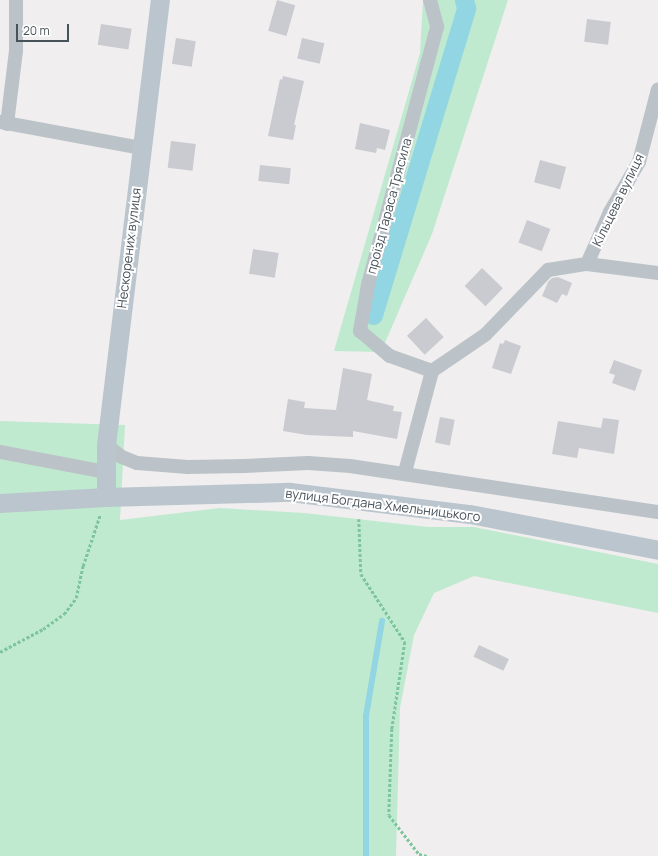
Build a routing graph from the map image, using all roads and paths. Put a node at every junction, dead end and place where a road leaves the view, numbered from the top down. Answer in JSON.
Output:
{"nodes":[{"id":1,"x":16,"y":0,"type":"edge"},
{"id":2,"x":160,"y":0,"type":"edge"},
{"id":3,"x":430,"y":0,"type":"edge"},
{"id":4,"x":658,"y":89,"type":"edge"},
{"id":5,"x":3,"y":123,"type":"edge"},
{"id":6,"x":141,"y":148,"type":"junction"},
{"id":7,"x":587,"y":264,"type":"junction"},
{"id":8,"x":658,"y":273,"type":"edge"},
{"id":9,"x":432,"y":371,"type":"junction"},
{"id":10,"x":106,"y":445,"type":"junction"},
{"id":11,"x":0,"y":452,"type":"edge"},
{"id":12,"x":106,"y":472,"type":"junction"},
{"id":13,"x":405,"y":472,"type":"junction"},
{"id":14,"x":106,"y":497,"type":"junction"},
{"id":15,"x":358,"y":500,"type":"junction"},
{"id":16,"x":0,"y":503,"type":"edge"},
{"id":17,"x":658,"y":512,"type":"edge"},
{"id":18,"x":658,"y":550,"type":"edge"},
{"id":19,"x":0,"y":652,"type":"edge"},
{"id":20,"x":427,"y":856,"type":"edge"}],
"edges":[{"from":1,"to":5,"type":"street"},
{"from":2,"to":6,"type":"main road","name":"Нескорених вулиця"},
{"from":3,"to":9,"type":"street","name":"проїзд Тараса Трясила"},
{"from":4,"to":7,"type":"street","name":"Кільцева вулиця"},
{"from":5,"to":6,"type":"street"},
{"from":6,"to":10,"type":"main road","name":"Нескорених вулиця"},
{"from":7,"to":8,"type":"street"},
{"from":7,"to":9,"type":"street"},
{"from":9,"to":13,"type":"street"},
{"from":10,"to":12,"type":"main road","name":"Нескорених вулиця"},
{"from":10,"to":13,"type":"street"},
{"from":11,"to":12,"type":"street"},
{"from":12,"to":14,"type":"main road","name":"Нескорених вулиця"},
{"from":13,"to":17,"type":"street"},
{"from":14,"to":15,"type":"main road","name":"вулиця Богдана Хмельницького"},
{"from":14,"to":16,"type":"main road","name":"вулиця Богдана Хмельницького"},
{"from":14,"to":19,"type":"path"},
{"from":15,"to":18,"type":"main road","name":"вулиця Богдана Хмельницького"},
{"from":15,"to":20,"type":"path"}]}
